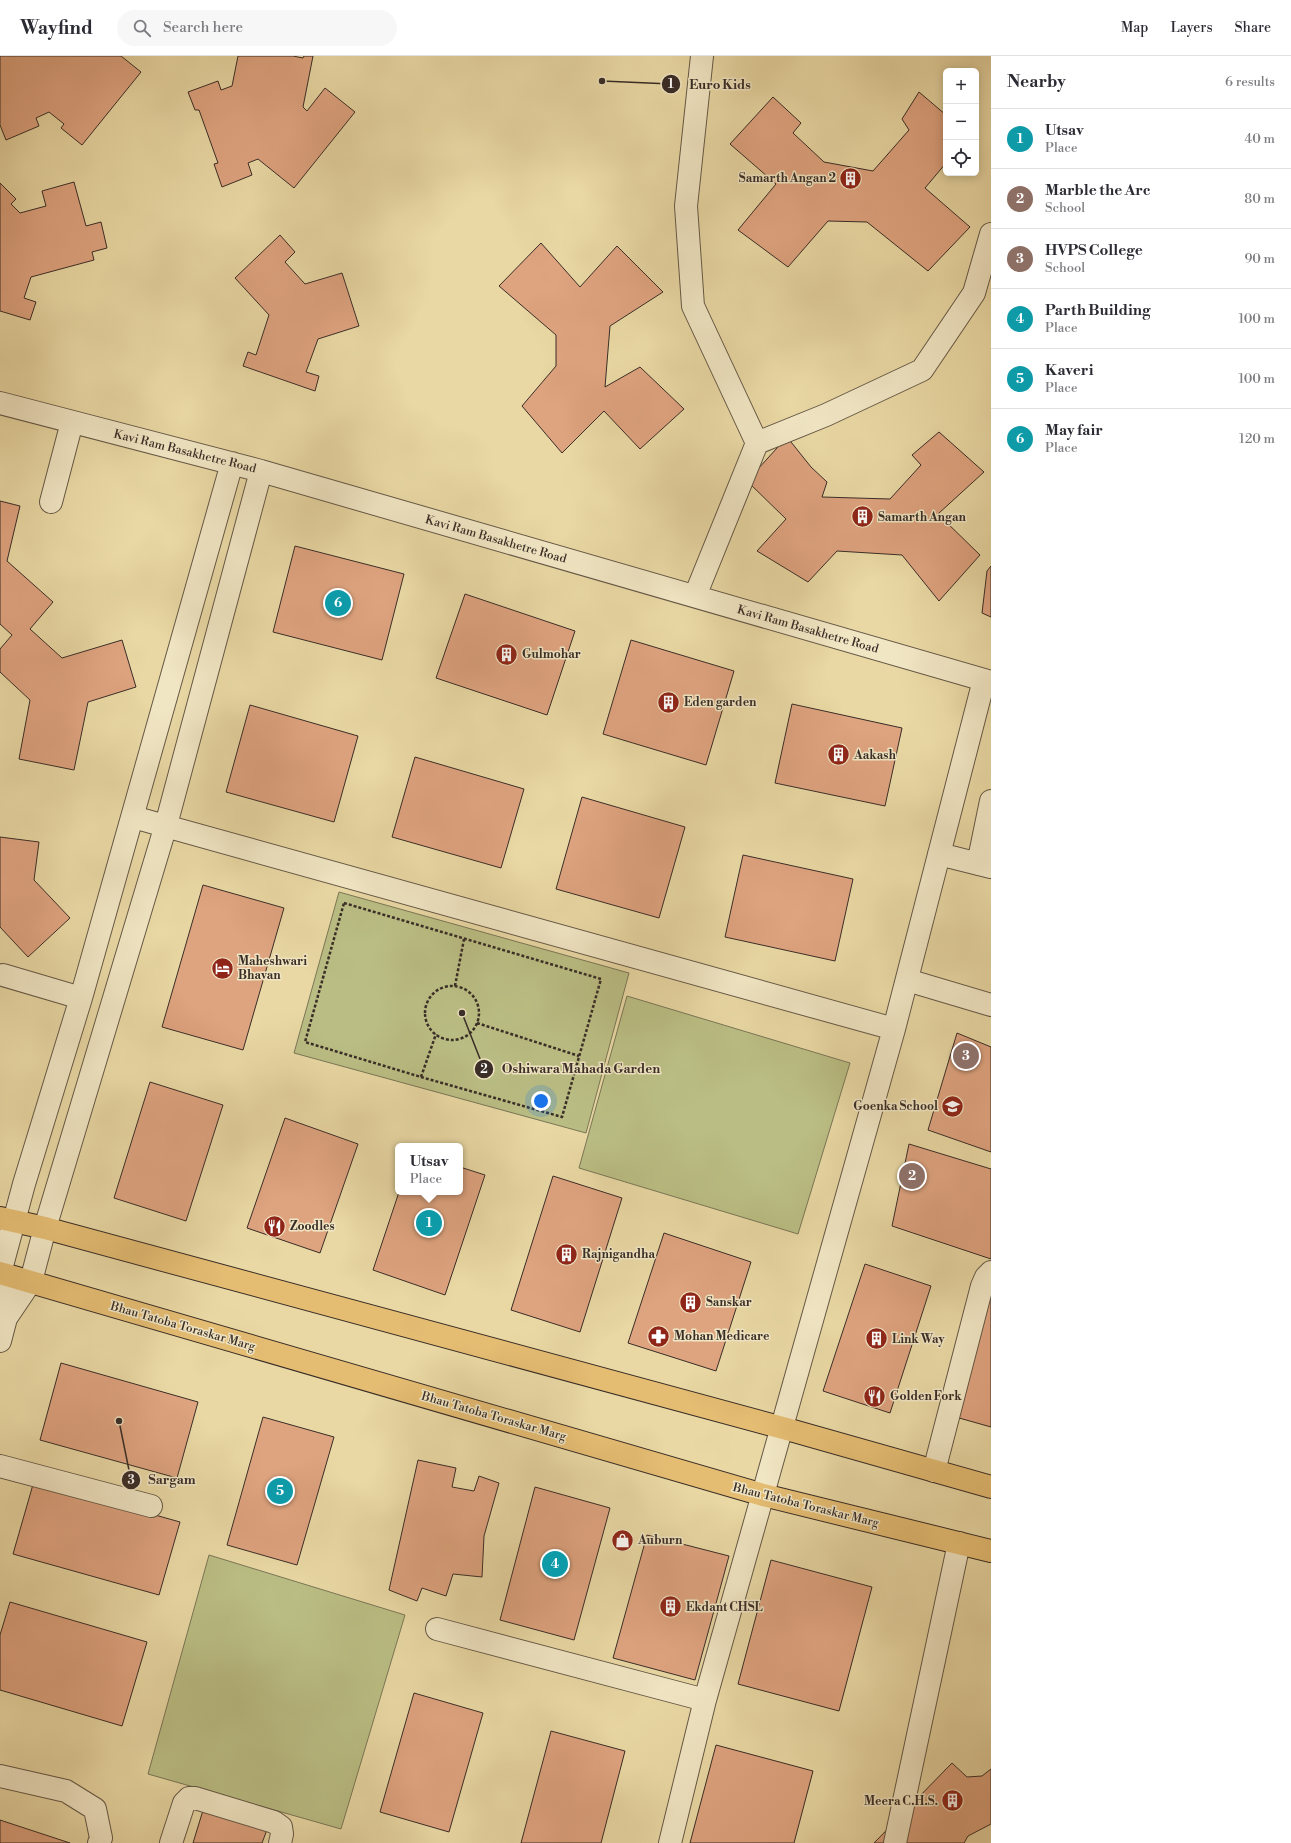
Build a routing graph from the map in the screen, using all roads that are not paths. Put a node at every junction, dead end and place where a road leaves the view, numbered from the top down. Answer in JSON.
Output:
{"nodes":[{"id":1,"x":702,"y":56,"type":"edge"},
{"id":2,"x":991,"y":234,"type":"edge"},
{"id":3,"x":0,"y":403,"type":"edge"},
{"id":4,"x":72,"y":422,"type":"junction"},
{"id":5,"x":757,"y":443,"type":"junction"},
{"id":6,"x":232,"y":464,"type":"junction"},
{"id":7,"x":261,"y":471,"type":"junction"},
{"id":8,"x":51,"y":502,"type":"dead end"},
{"id":9,"x":695,"y":596,"type":"junction"},
{"id":10,"x":988,"y":681,"type":"edge"},
{"id":11,"x":991,"y":801,"type":"edge"},
{"id":12,"x":133,"y":817,"type":"junction"},
{"id":13,"x":166,"y":826,"type":"junction"},
{"id":14,"x":939,"y":854,"type":"junction"},
{"id":15,"x":984,"y":865,"type":"edge"},
{"id":16,"x":3,"y":975,"type":"dead end"},
{"id":17,"x":907,"y":980,"type":"junction"},
{"id":18,"x":81,"y":998,"type":"junction"},
{"id":19,"x":991,"y":1005,"type":"edge"},
{"id":20,"x":894,"y":1029,"type":"junction"},
{"id":21,"x":7,"y":1220,"type":"edge"},
{"id":22,"x":45,"y":1228,"type":"junction"},
{"id":23,"x":991,"y":1272,"type":"edge"},
{"id":24,"x":0,"y":1273,"type":"edge"},
{"id":25,"x":31,"y":1281,"type":"junction"},
{"id":26,"x":6,"y":1318,"type":"junction"},
{"id":27,"x":0,"y":1341,"type":"edge"},
{"id":28,"x":782,"y":1428,"type":"junction"},
{"id":29,"x":0,"y":1466,"type":"edge"},
{"id":30,"x":934,"y":1471,"type":"junction"},
{"id":31,"x":991,"y":1487,"type":"edge"},
{"id":32,"x":763,"y":1495,"type":"junction"},
{"id":33,"x":151,"y":1506,"type":"dead end"},
{"id":34,"x":959,"y":1543,"type":"junction"},
{"id":35,"x":991,"y":1551,"type":"edge"},
{"id":36,"x":437,"y":1629,"type":"dead end"},
{"id":37,"x":705,"y":1700,"type":"junction"},
{"id":38,"x":0,"y":1776,"type":"edge"},
{"id":39,"x":99,"y":1843,"type":"edge"},
{"id":40,"x":171,"y":1843,"type":"edge"},
{"id":41,"x":280,"y":1843,"type":"edge"},
{"id":42,"x":670,"y":1843,"type":"edge"},
{"id":43,"x":895,"y":1843,"type":"edge"}],
"edges":[{"from":1,"to":5,"type":"street"},
{"from":2,"to":5,"type":"street"},
{"from":3,"to":4,"type":"street","name":"Kavi Ram Basakhetre Road"},
{"from":4,"to":6,"type":"street","name":"Kavi Ram Basakhetre Road"},
{"from":4,"to":8,"type":"street"},
{"from":5,"to":9,"type":"street"},
{"from":6,"to":7,"type":"street","name":"Kavi Ram Basakhetre Road"},
{"from":6,"to":12,"type":"street"},
{"from":7,"to":9,"type":"street","name":"Kavi Ram Basakhetre Road"},
{"from":7,"to":13,"type":"street"},
{"from":9,"to":10,"type":"street","name":"Kavi Ram Basakhetre Road"},
{"from":10,"to":14,"type":"street"},
{"from":11,"to":15,"type":"street"},
{"from":12,"to":13,"type":"street"},
{"from":12,"to":18,"type":"street"},
{"from":13,"to":20,"type":"street"},
{"from":13,"to":22,"type":"street"},
{"from":14,"to":15,"type":"street"},
{"from":14,"to":17,"type":"street"},
{"from":16,"to":18,"type":"street"},
{"from":17,"to":19,"type":"street"},
{"from":17,"to":20,"type":"street"},
{"from":18,"to":21,"type":"street"},
{"from":20,"to":28,"type":"street"},
{"from":21,"to":22,"type":"main road"},
{"from":21,"to":24,"type":"street"},
{"from":22,"to":25,"type":"street"},
{"from":22,"to":28,"type":"main road"},
{"from":23,"to":30,"type":"street"},
{"from":24,"to":25,"type":"main road","name":"Bhau Tatoba Toraskar Marg"},
{"from":24,"to":26,"type":"street"},
{"from":25,"to":26,"type":"street"},
{"from":25,"to":32,"type":"main road","name":"Bhau Tatoba Toraskar Marg"},
{"from":26,"to":27,"type":"street"},
{"from":28,"to":30,"type":"main road"},
{"from":28,"to":32,"type":"street"},
{"from":29,"to":33,"type":"street"},
{"from":30,"to":31,"type":"main road"},
{"from":32,"to":34,"type":"main road","name":"Bhau Tatoba Toraskar Marg"},
{"from":32,"to":37,"type":"street"},
{"from":34,"to":35,"type":"main road","name":"Bhau Tatoba Toraskar Marg"},
{"from":34,"to":43,"type":"street"},
{"from":36,"to":37,"type":"street"},
{"from":37,"to":42,"type":"street"},
{"from":38,"to":39,"type":"street"},
{"from":40,"to":41,"type":"street"}]}
